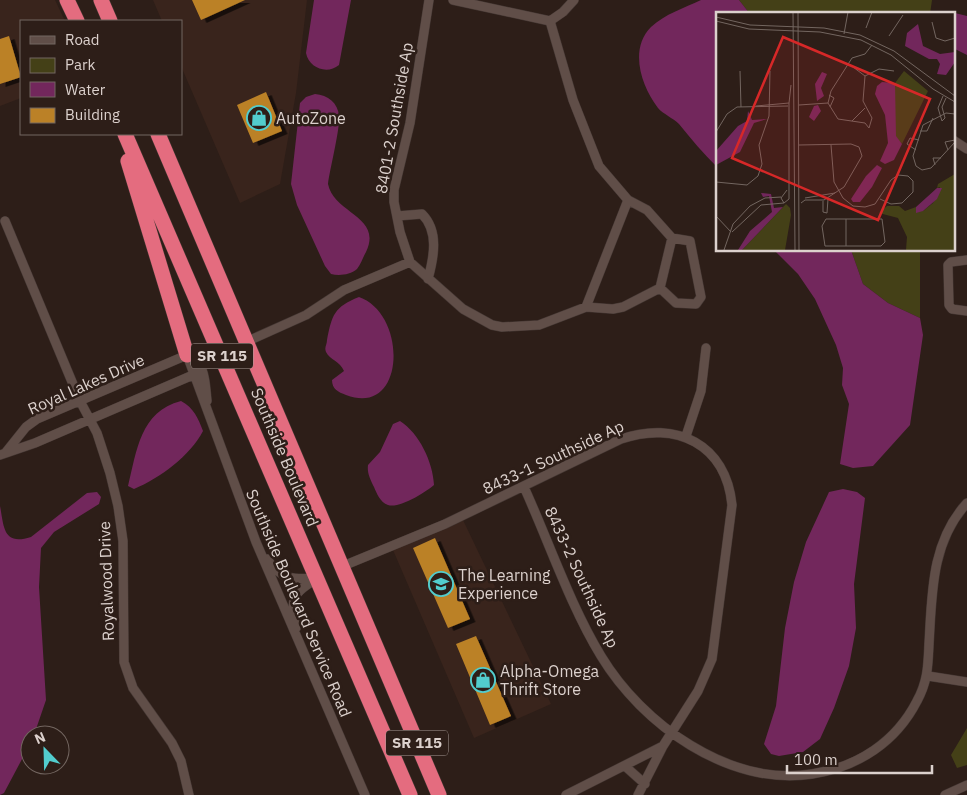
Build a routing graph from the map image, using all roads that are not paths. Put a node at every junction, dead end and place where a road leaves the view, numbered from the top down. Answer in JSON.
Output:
{"nodes":[{"id":1,"x":67,"y":0,"type":"edge"},
{"id":2,"x":101,"y":0,"type":"edge"},
{"id":3,"x":429,"y":0,"type":"edge"},
{"id":4,"x":453,"y":0,"type":"edge"},
{"id":5,"x":574,"y":0,"type":"edge"},
{"id":6,"x":77,"y":20,"type":"edge"},
{"id":7,"x":110,"y":20,"type":"edge"},
{"id":8,"x":550,"y":21,"type":"junction"},
{"id":9,"x":119,"y":135,"type":"edge"},
{"id":10,"x":125,"y":135,"type":"edge"},
{"id":11,"x":158,"y":135,"type":"edge"},
{"id":12,"x":954,"y":141,"type":"edge"},
{"id":13,"x":967,"y":148,"type":"edge"},
{"id":14,"x":628,"y":200,"type":"junction"},
{"id":15,"x":397,"y":216,"type":"junction"},
{"id":16,"x":5,"y":221,"type":"dead end"},
{"id":17,"x":672,"y":238,"type":"junction"},
{"id":18,"x":967,"y":260,"type":"edge"},
{"id":19,"x":410,"y":262,"type":"junction"},
{"id":20,"x":428,"y":279,"type":"junction"},
{"id":21,"x":660,"y":288,"type":"junction"},
{"id":22,"x":586,"y":307,"type":"junction"},
{"id":23,"x":967,"y":310,"type":"edge"},
{"id":24,"x":248,"y":341,"type":"junction"},
{"id":25,"x":706,"y":348,"type":"dead end"},
{"id":26,"x":187,"y":355,"type":"junction"},
{"id":27,"x":193,"y":375,"type":"junction"},
{"id":28,"x":80,"y":401,"type":"junction"},
{"id":29,"x":90,"y":420,"type":"junction"},
{"id":30,"x":210,"y":421,"type":"junction"},
{"id":31,"x":686,"y":436,"type":"junction"},
{"id":32,"x":3,"y":454,"type":"edge"},
{"id":33,"x":524,"y":487,"type":"junction"},
{"id":34,"x":967,"y":503,"type":"edge"},
{"id":35,"x":256,"y":542,"type":"junction"},
{"id":36,"x":343,"y":566,"type":"junction"},
{"id":37,"x":318,"y":578,"type":"junction"},
{"id":38,"x":300,"y":648,"type":"junction"},
{"id":39,"x":928,"y":676,"type":"junction"},
{"id":40,"x":967,"y":682,"type":"edge"},
{"id":41,"x":672,"y":734,"type":"junction"},
{"id":42,"x":663,"y":746,"type":"junction"},
{"id":43,"x":626,"y":766,"type":"junction"},
{"id":44,"x":645,"y":784,"type":"junction"},
{"id":45,"x":967,"y":785,"type":"edge"},
{"id":46,"x":190,"y":795,"type":"edge"},
{"id":47,"x":365,"y":795,"type":"edge"},
{"id":48,"x":410,"y":795,"type":"edge"},
{"id":49,"x":439,"y":795,"type":"edge"},
{"id":50,"x":566,"y":795,"type":"edge"},
{"id":51,"x":638,"y":795,"type":"edge"},
{"id":52,"x":946,"y":795,"type":"edge"}],
"edges":[{"from":1,"to":6,"type":"highway"},
{"from":2,"to":7,"type":"highway"},
{"from":3,"to":15,"type":"street","name":"8401-2 Southside Ap"},
{"from":4,"to":8,"type":"street"},
{"from":5,"to":8,"type":"street"},
{"from":8,"to":14,"type":"street"},
{"from":9,"to":26,"type":"highway"},
{"from":10,"to":37,"type":"highway","name":"Southside Boulevard","number":"SR 115"},
{"from":11,"to":24,"type":"highway","name":"Southside Boulevard","number":"SR 115"},
{"from":12,"to":13,"type":"street"},
{"from":14,"to":17,"type":"street"},
{"from":14,"to":22,"type":"street"},
{"from":15,"to":19,"type":"street","name":"8401-2 Southside Ap"},
{"from":15,"to":20,"type":"street"},
{"from":16,"to":28,"type":"street","name":"Royalwood Drive"},
{"from":17,"to":21,"type":"street"},
{"from":17,"to":21,"type":"street"},
{"from":18,"to":23,"type":"street"},
{"from":19,"to":20,"type":"street"},
{"from":19,"to":24,"type":"street"},
{"from":20,"to":22,"type":"street"},
{"from":21,"to":22,"type":"street"},
{"from":24,"to":36,"type":"highway","name":"Southside Boulevard","number":"SR 115"},
{"from":25,"to":31,"type":"street"},
{"from":26,"to":27,"type":"street","name":"Southside Boulevard Service Road"},
{"from":26,"to":28,"type":"street","name":"Royal Lakes Drive"},
{"from":26,"to":30,"type":"street","name":"Southside Boulevard Service Road"},
{"from":27,"to":29,"type":"street","name":"Royal Lakes Drive"},
{"from":27,"to":30,"type":"street","name":"Southside Boulevard Service Road"},
{"from":28,"to":29,"type":"street","name":"Royalwood Drive"},
{"from":28,"to":32,"type":"street","name":"Royal Lakes Drive"},
{"from":29,"to":32,"type":"street","name":"Royal Lakes Drive"},
{"from":29,"to":46,"type":"street","name":"Royalwood Drive"},
{"from":30,"to":35,"type":"street","name":"Southside Boulevard Service Road"},
{"from":31,"to":33,"type":"street","name":"8433-1 Southside Ap"},
{"from":31,"to":41,"type":"street"},
{"from":33,"to":36,"type":"street","name":"8433-1 Southside Ap"},
{"from":33,"to":41,"type":"street","name":"8433-2 Southside Ap"},
{"from":34,"to":39,"type":"street","name":"8433-2 Southside Ap"},
{"from":35,"to":37,"type":"street"},
{"from":35,"to":38,"type":"street","name":"Southside Boulevard Service Road"},
{"from":36,"to":49,"type":"highway","name":"Southside Boulevard","number":"SR 115"},
{"from":37,"to":38,"type":"street"},
{"from":37,"to":48,"type":"highway","name":"Southside Boulevard","number":"SR 115"},
{"from":38,"to":47,"type":"street","name":"Southside Boulevard Service Road"},
{"from":39,"to":40,"type":"street"},
{"from":39,"to":41,"type":"street","name":"8433-2 Southside Ap"},
{"from":41,"to":42,"type":"street"},
{"from":42,"to":43,"type":"street"},
{"from":42,"to":44,"type":"street"},
{"from":43,"to":44,"type":"street"},
{"from":43,"to":50,"type":"street"},
{"from":44,"to":51,"type":"street"},
{"from":45,"to":52,"type":"street"}]}
